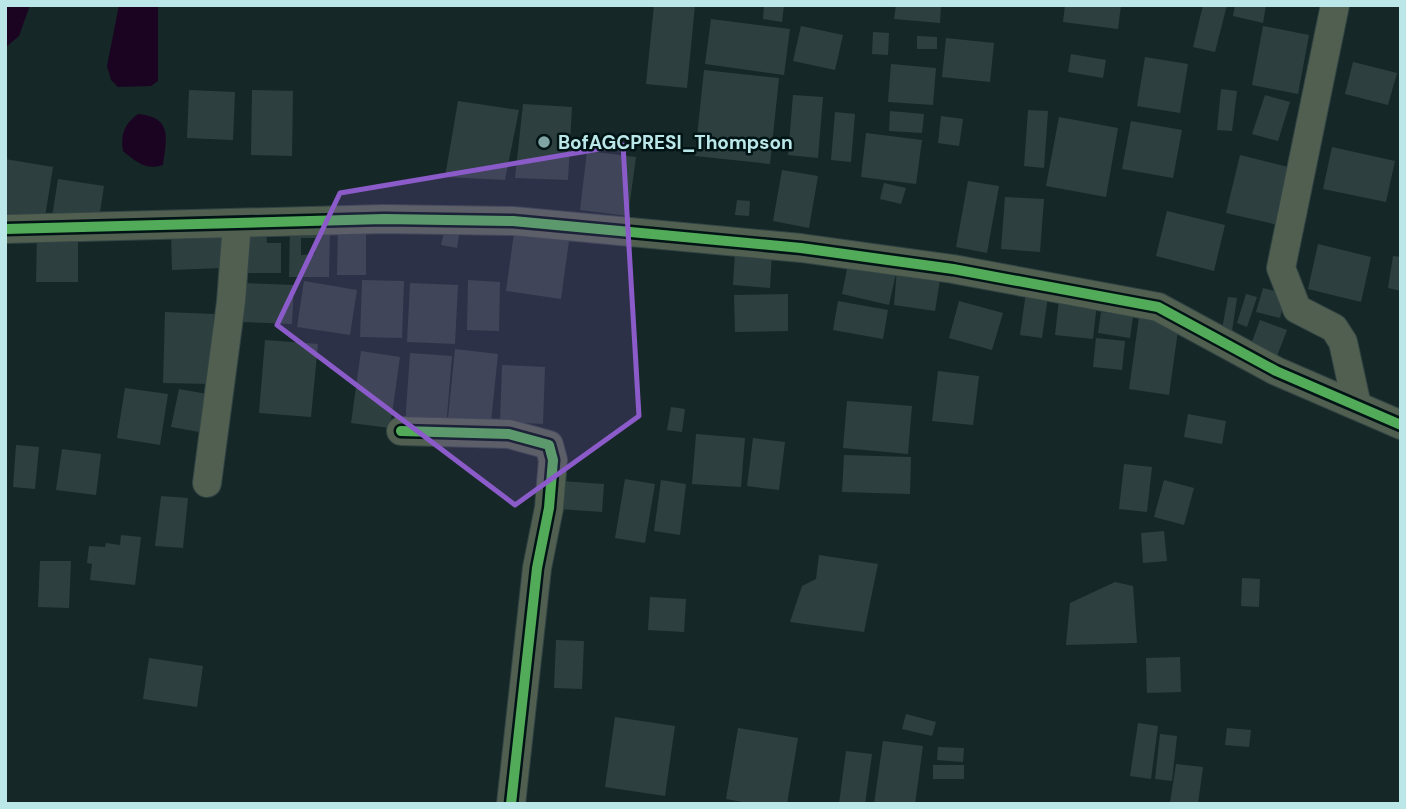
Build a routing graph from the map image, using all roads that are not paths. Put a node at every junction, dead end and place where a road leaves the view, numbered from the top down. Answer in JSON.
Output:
{"nodes":[{"id":1,"x":1335,"y":5,"type":"edge"},
{"id":2,"x":237,"y":223,"type":"junction"},
{"id":3,"x":5,"y":229,"type":"edge"},
{"id":4,"x":1357,"y":406,"type":"junction"},
{"id":5,"x":1401,"y":425,"type":"edge"},
{"id":6,"x":401,"y":430,"type":"dead end"},
{"id":7,"x":207,"y":483,"type":"dead end"},
{"id":8,"x":511,"y":804,"type":"edge"}],
"edges":[{"from":1,"to":4,"type":"street"},
{"from":2,"to":3,"type":"street"},
{"from":2,"to":4,"type":"street"},
{"from":2,"to":7,"type":"street"},
{"from":4,"to":5,"type":"street"},
{"from":6,"to":8,"type":"street"}]}
